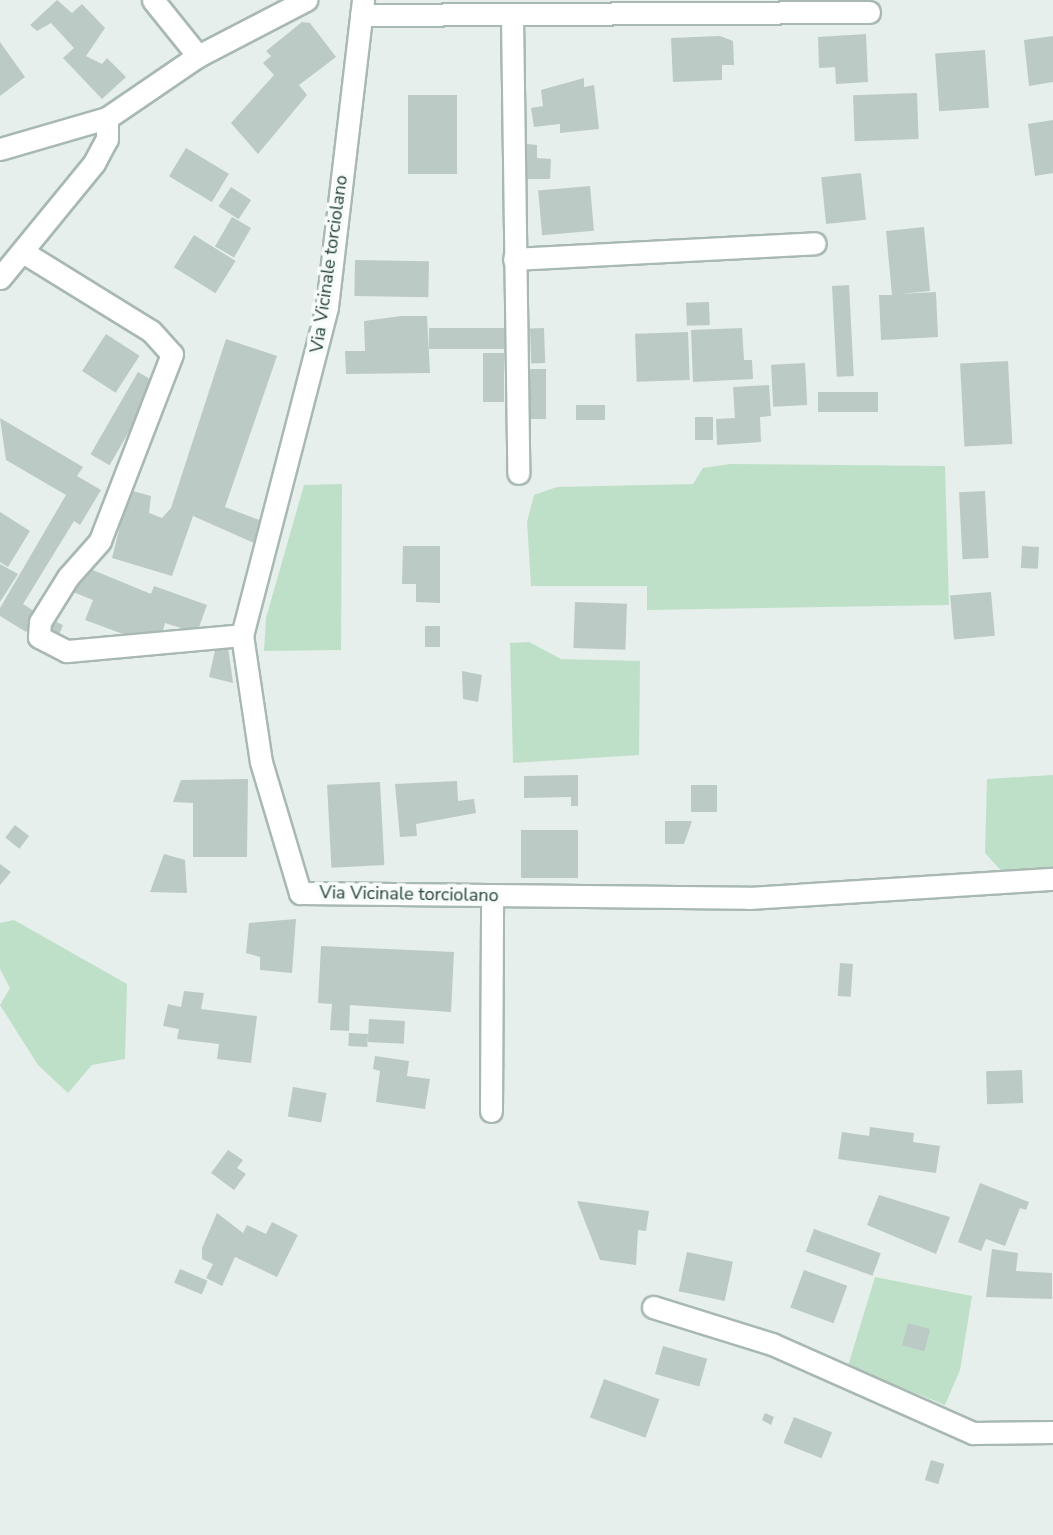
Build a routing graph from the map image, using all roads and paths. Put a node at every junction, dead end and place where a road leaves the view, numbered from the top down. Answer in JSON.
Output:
{"nodes":[{"id":1,"x":153,"y":0,"type":"edge"},
{"id":2,"x":306,"y":0,"type":"edge"},
{"id":3,"x":362,"y":7,"type":"edge"},
{"id":4,"x":869,"y":12,"type":"dead end"},
{"id":5,"x":512,"y":16,"type":"junction"},
{"id":6,"x":198,"y":56,"type":"junction"},
{"id":7,"x":107,"y":118,"type":"junction"},
{"id":8,"x":0,"y":149,"type":"edge"},
{"id":9,"x":815,"y":243,"type":"dead end"},
{"id":10,"x":23,"y":252,"type":"junction"},
{"id":11,"x":514,"y":259,"type":"junction"},
{"id":12,"x":0,"y":278,"type":"edge"},
{"id":13,"x":518,"y":473,"type":"dead end"},
{"id":14,"x":243,"y":635,"type":"junction"},
{"id":15,"x":1053,"y":879,"type":"edge"},
{"id":16,"x":492,"y":895,"type":"junction"},
{"id":17,"x":491,"y":1111,"type":"dead end"},
{"id":18,"x":653,"y":1307,"type":"dead end"},
{"id":19,"x":1053,"y":1433,"type":"edge"}],
"edges":[{"from":1,"to":6,"type":"street"},
{"from":2,"to":6,"type":"street"},
{"from":3,"to":5,"type":"street"},
{"from":3,"to":14,"type":"street","name":"Via Vicinale torciolano"},
{"from":4,"to":5,"type":"street"},
{"from":5,"to":11,"type":"street"},
{"from":6,"to":7,"type":"street"},
{"from":7,"to":8,"type":"street"},
{"from":7,"to":10,"type":"street"},
{"from":9,"to":11,"type":"street"},
{"from":10,"to":12,"type":"street"},
{"from":10,"to":14,"type":"street"},
{"from":11,"to":13,"type":"street"},
{"from":14,"to":16,"type":"street","name":"Via Vicinale torciolano"},
{"from":15,"to":16,"type":"street","name":"Via Vicinale torciolano"},
{"from":16,"to":17,"type":"street"},
{"from":18,"to":19,"type":"street"}]}
